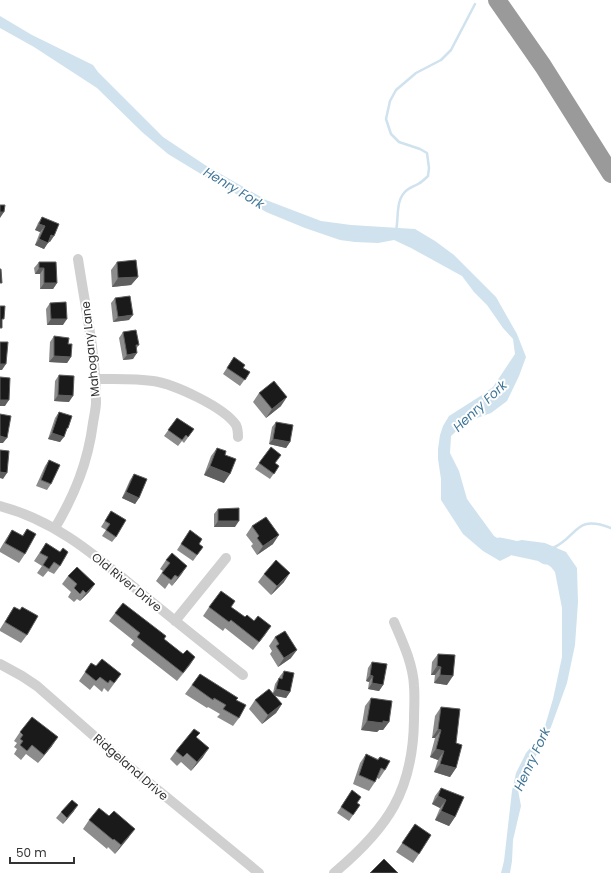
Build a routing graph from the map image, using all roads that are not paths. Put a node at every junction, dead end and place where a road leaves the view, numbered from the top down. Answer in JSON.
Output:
{"nodes":[{"id":1,"x":497,"y":0,"type":"edge"},
{"id":2,"x":611,"y":174,"type":"edge"},
{"id":3,"x":78,"y":259,"type":"dead end"},
{"id":4,"x":95,"y":379,"type":"junction"},
{"id":5,"x":238,"y":437,"type":"dead end"},
{"id":6,"x":0,"y":506,"type":"edge"},
{"id":7,"x":55,"y":528,"type":"junction"},
{"id":8,"x":226,"y":558,"type":"dead end"},
{"id":9,"x":175,"y":621,"type":"junction"},
{"id":10,"x":394,"y":622,"type":"dead end"},
{"id":11,"x":0,"y":664,"type":"edge"},
{"id":12,"x":243,"y":676,"type":"dead end"},
{"id":13,"x":259,"y":873,"type":"edge"},
{"id":14,"x":334,"y":873,"type":"edge"}],
"edges":[{"from":1,"to":2,"type":"highway"},
{"from":3,"to":4,"type":"street","name":"Mahogany Lane"},
{"from":4,"to":5,"type":"street"},
{"from":4,"to":7,"type":"street","name":"Mahogany Lane"},
{"from":6,"to":7,"type":"street","name":"Old River Drive"},
{"from":7,"to":9,"type":"street","name":"Old River Drive"},
{"from":8,"to":9,"type":"street"},
{"from":9,"to":12,"type":"street","name":"Old River Drive"},
{"from":10,"to":14,"type":"street"},
{"from":11,"to":13,"type":"street","name":"Ridgeland Drive"}]}
